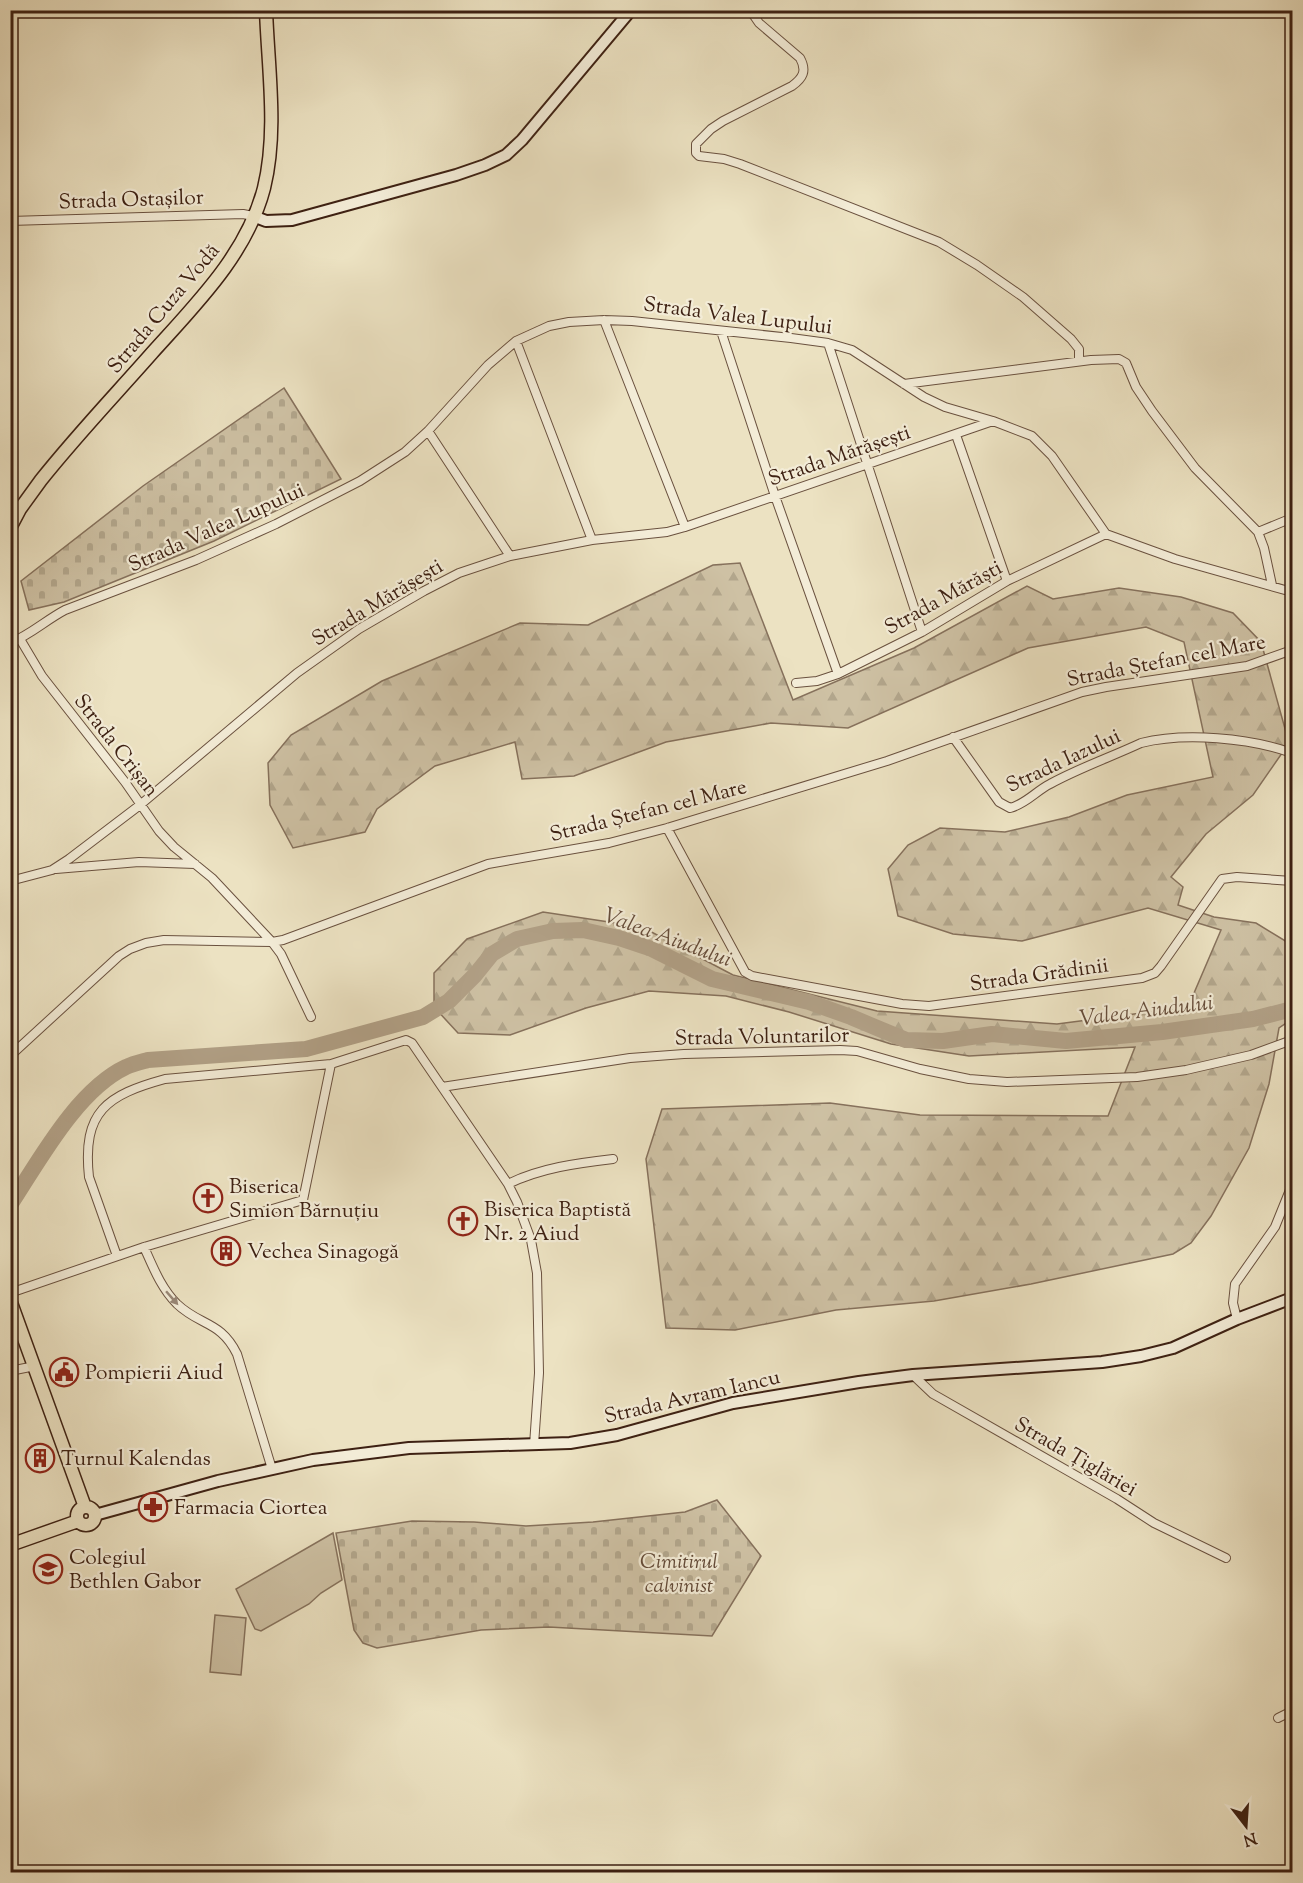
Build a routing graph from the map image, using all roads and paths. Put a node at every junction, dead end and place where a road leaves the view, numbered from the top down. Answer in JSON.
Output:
{"nodes":[{"id":1,"x":266,"y":10,"type":"edge"},
{"id":2,"x":631,"y":10,"type":"edge"},
{"id":3,"x":750,"y":10,"type":"edge"},
{"id":4,"x":253,"y":216,"type":"junction"},
{"id":5,"x":10,"y":221,"type":"edge"},
{"id":6,"x":604,"y":320,"type":"junction"},
{"id":7,"x":721,"y":331,"type":"junction"},
{"id":8,"x":516,"y":341,"type":"junction"},
{"id":9,"x":828,"y":344,"type":"junction"},
{"id":10,"x":1079,"y":361,"type":"junction"},
{"id":11,"x":904,"y":384,"type":"junction"},
{"id":12,"x":993,"y":421,"type":"junction"},
{"id":13,"x":428,"y":431,"type":"junction"},
{"id":14,"x":956,"y":435,"type":"junction"},
{"id":15,"x":866,"y":465,"type":"junction"},
{"id":16,"x":775,"y":496,"type":"junction"},
{"id":17,"x":1293,"y":518,"type":"edge"},
{"id":18,"x":685,"y":527,"type":"junction"},
{"id":19,"x":10,"y":528,"type":"edge"},
{"id":20,"x":1258,"y":532,"type":"junction"},
{"id":21,"x":1106,"y":534,"type":"junction"},
{"id":22,"x":592,"y":540,"type":"junction"},
{"id":23,"x":510,"y":556,"type":"junction"},
{"id":24,"x":1007,"y":581,"type":"junction"},
{"id":25,"x":1272,"y":585,"type":"junction"},
{"id":26,"x":1293,"y":592,"type":"edge"},
{"id":27,"x":922,"y":632,"type":"junction"},
{"id":28,"x":20,"y":639,"type":"junction"},
{"id":29,"x":10,"y":643,"type":"edge"},
{"id":30,"x":1293,"y":650,"type":"edge"},
{"id":31,"x":838,"y":674,"type":"junction"},
{"id":32,"x":795,"y":683,"type":"dead end"},
{"id":33,"x":953,"y":737,"type":"junction"},
{"id":34,"x":1293,"y":753,"type":"edge"},
{"id":35,"x":140,"y":805,"type":"junction"},
{"id":36,"x":666,"y":828,"type":"junction"},
{"id":37,"x":195,"y":864,"type":"junction"},
{"id":38,"x":52,"y":870,"type":"junction"},
{"id":39,"x":10,"y":881,"type":"edge"},
{"id":40,"x":1293,"y":881,"type":"edge"},
{"id":41,"x":272,"y":942,"type":"junction"},
{"id":42,"x":312,"y":1017,"type":"dead end"},
{"id":43,"x":1293,"y":1040,"type":"edge"},
{"id":44,"x":10,"y":1056,"type":"edge"},
{"id":45,"x":331,"y":1064,"type":"junction"},
{"id":46,"x":442,"y":1087,"type":"junction"},
{"id":47,"x":613,"y":1160,"type":"dead end"},
{"id":48,"x":508,"y":1184,"type":"junction"},
{"id":49,"x":1293,"y":1185,"type":"edge"},
{"id":50,"x":144,"y":1247,"type":"junction"},
{"id":51,"x":117,"y":1256,"type":"junction"},
{"id":52,"x":10,"y":1293,"type":"edge"},
{"id":53,"x":1293,"y":1298,"type":"edge"},
{"id":54,"x":10,"y":1300,"type":"edge"},
{"id":55,"x":1237,"y":1319,"type":"junction"},
{"id":56,"x":16,"y":1329,"type":"edge"},
{"id":57,"x":36,"y":1366,"type":"junction"},
{"id":58,"x":10,"y":1371,"type":"edge"},
{"id":59,"x":913,"y":1375,"type":"junction"},
{"id":60,"x":534,"y":1445,"type":"junction"},
{"id":61,"x":272,"y":1469,"type":"junction"},
{"id":62,"x":90,"y":1511,"type":"junction"},
{"id":63,"x":10,"y":1545,"type":"edge"},
{"id":64,"x":1226,"y":1558,"type":"dead end"},
{"id":65,"x":1293,"y":1711,"type":"edge"},
{"id":66,"x":1278,"y":1718,"type":"dead end"}],
"edges":[{"from":1,"to":4,"type":"main road","name":"Strada Cuza Vodă"},
{"from":2,"to":4,"type":"main road"},
{"from":3,"to":10,"type":"street"},
{"from":4,"to":5,"type":"street","name":"Strada Ostașilor"},
{"from":4,"to":19,"type":"main road","name":"Strada Cuza Vodă"},
{"from":6,"to":7,"type":"street","name":"Strada Valea Lupului"},
{"from":6,"to":8,"type":"street","name":"Strada Valea Lupului"},
{"from":6,"to":18,"type":"street"},
{"from":7,"to":9,"type":"street","name":"Strada Valea Lupului"},
{"from":7,"to":16,"type":"street"},
{"from":8,"to":13,"type":"street","name":"Strada Valea Lupului"},
{"from":8,"to":22,"type":"street"},
{"from":9,"to":11,"type":"street","name":"Strada Valea Lupului"},
{"from":9,"to":15,"type":"street"},
{"from":10,"to":11,"type":"street"},
{"from":10,"to":20,"type":"street"},
{"from":11,"to":12,"type":"street","name":"Strada Valea Lupului"},
{"from":12,"to":14,"type":"street","name":"Strada Mărășești"},
{"from":12,"to":21,"type":"street","name":"Strada Valea Lupului"},
{"from":13,"to":23,"type":"street"},
{"from":13,"to":28,"type":"street","name":"Strada Valea Lupului"},
{"from":14,"to":15,"type":"street","name":"Strada Mărășești"},
{"from":14,"to":24,"type":"street"},
{"from":15,"to":16,"type":"street","name":"Strada Mărășești"},
{"from":15,"to":27,"type":"street"},
{"from":16,"to":18,"type":"street","name":"Strada Mărășești"},
{"from":16,"to":31,"type":"street"},
{"from":17,"to":20,"type":"street"},
{"from":18,"to":22,"type":"street","name":"Strada Mărășești"},
{"from":20,"to":25,"type":"street"},
{"from":21,"to":24,"type":"street","name":"Strada Mărăști"},
{"from":21,"to":25,"type":"street"},
{"from":22,"to":23,"type":"street","name":"Strada Mărășești"},
{"from":23,"to":35,"type":"street","name":"Strada Mărășești"},
{"from":24,"to":27,"type":"street","name":"Strada Mărăști"},
{"from":25,"to":26,"type":"street"},
{"from":27,"to":31,"type":"street","name":"Strada Mărăști"},
{"from":28,"to":29,"type":"street","name":"Strada Valea Lupului"},
{"from":28,"to":35,"type":"street","name":"Strada Crișan"},
{"from":30,"to":33,"type":"street","name":"Strada Ștefan cel Mare"},
{"from":31,"to":32,"type":"street","name":"Strada Mărăști"},
{"from":33,"to":34,"type":"street","name":"Strada Iazului"},
{"from":33,"to":36,"type":"street","name":"Strada Ștefan cel Mare"},
{"from":35,"to":37,"type":"street","name":"Strada Crișan"},
{"from":35,"to":38,"type":"street","name":"Strada Mărășești"},
{"from":36,"to":40,"type":"street","name":"Strada Grădinii"},
{"from":36,"to":41,"type":"street","name":"Strada Ștefan cel Mare"},
{"from":37,"to":38,"type":"street"},
{"from":37,"to":41,"type":"street","name":"Strada Crișan"},
{"from":38,"to":39,"type":"street","name":"Strada Mărășești"},
{"from":41,"to":42,"type":"street","name":"Strada Crișan"},
{"from":41,"to":44,"type":"street","name":"Strada Ștefan cel Mare"},
{"from":43,"to":46,"type":"street","name":"Strada Voluntarilor"},
{"from":45,"to":46,"type":"street"},
{"from":45,"to":50,"type":"street"},
{"from":45,"to":51,"type":"street"},
{"from":46,"to":48,"type":"street"},
{"from":47,"to":48,"type":"street"},
{"from":48,"to":60,"type":"street"},
{"from":49,"to":55,"type":"street"},
{"from":50,"to":51,"type":"street"},
{"from":50,"to":61,"type":"street","one_way":true},
{"from":51,"to":52,"type":"street"},
{"from":53,"to":55,"type":"main road","name":"Strada Avram Iancu"},
{"from":54,"to":56,"type":"main road"},
{"from":55,"to":59,"type":"main road","name":"Strada Avram Iancu"},
{"from":56,"to":57,"type":"main road"},
{"from":57,"to":58,"type":"street"},
{"from":57,"to":62,"type":"main road"},
{"from":59,"to":60,"type":"main road","name":"Strada Avram Iancu"},
{"from":59,"to":64,"type":"street","name":"Strada Țiglăriei"},
{"from":60,"to":61,"type":"main road","name":"Strada Avram Iancu"},
{"from":61,"to":62,"type":"main road","name":"Strada Avram Iancu"},
{"from":62,"to":63,"type":"main road"},
{"from":65,"to":66,"type":"street"}]}
